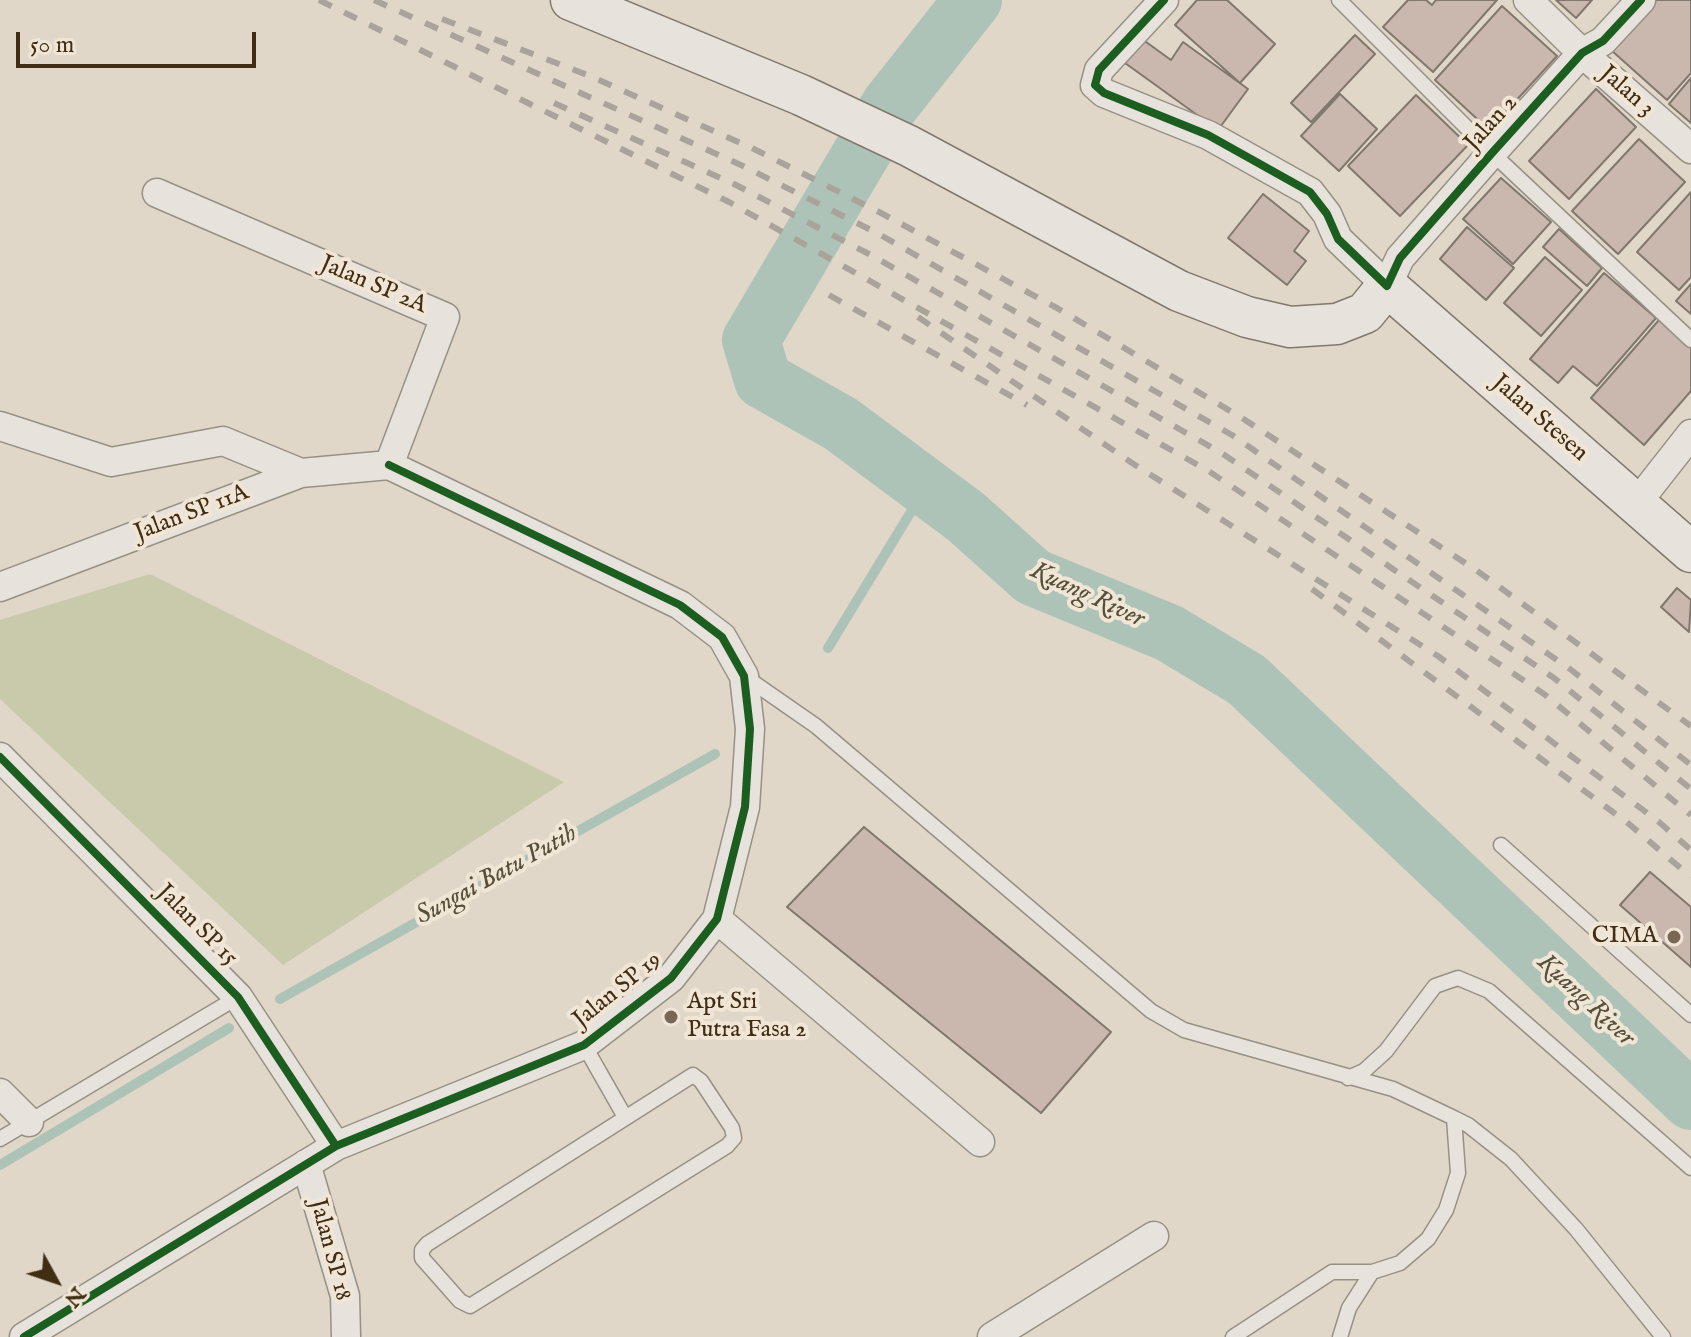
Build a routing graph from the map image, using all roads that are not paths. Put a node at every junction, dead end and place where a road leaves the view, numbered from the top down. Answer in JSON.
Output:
{"nodes":[{"id":1,"x":571,"y":0,"type":"edge"},
{"id":2,"x":1164,"y":0,"type":"edge"},
{"id":3,"x":1339,"y":0,"type":"edge"},
{"id":4,"x":1528,"y":0,"type":"edge"},
{"id":5,"x":1641,"y":0,"type":"edge"},
{"id":6,"x":1582,"y":53,"type":"junction"},
{"id":7,"x":1691,"y":149,"type":"edge"},
{"id":8,"x":1492,"y":153,"type":"junction"},
{"id":9,"x":157,"y":193,"type":"dead end"},
{"id":10,"x":1387,"y":286,"type":"junction"},
{"id":11,"x":1691,"y":340,"type":"edge"},
{"id":12,"x":0,"y":426,"type":"edge"},
{"id":13,"x":1691,"y":434,"type":"edge"},
{"id":14,"x":389,"y":465,"type":"junction"},
{"id":15,"x":301,"y":473,"type":"junction"},
{"id":16,"x":1636,"y":504,"type":"junction"},
{"id":17,"x":1691,"y":552,"type":"edge"},
{"id":18,"x":0,"y":587,"type":"edge"},
{"id":19,"x":744,"y":676,"type":"junction"},
{"id":20,"x":0,"y":757,"type":"edge"},
{"id":21,"x":1501,"y":845,"type":"dead end"},
{"id":22,"x":717,"y":919,"type":"junction"},
{"id":23,"x":238,"y":997,"type":"junction"},
{"id":24,"x":1691,"y":1015,"type":"edge"},
{"id":25,"x":584,"y":1045,"type":"junction"},
{"id":26,"x":1347,"y":1078,"type":"junction"},
{"id":27,"x":0,"y":1093,"type":"edge"},
{"id":28,"x":625,"y":1117,"type":"junction"},
{"id":29,"x":1454,"y":1118,"type":"junction"},
{"id":30,"x":29,"y":1122,"type":"junction"},
{"id":31,"x":0,"y":1139,"type":"edge"},
{"id":32,"x":980,"y":1142,"type":"dead end"},
{"id":33,"x":336,"y":1146,"type":"junction"},
{"id":34,"x":306,"y":1164,"type":"junction"},
{"id":35,"x":1691,"y":1168,"type":"edge"},
{"id":36,"x":1154,"y":1236,"type":"dead end"},
{"id":37,"x":1372,"y":1272,"type":"junction"},
{"id":38,"x":24,"y":1337,"type":"edge"},
{"id":39,"x":346,"y":1337,"type":"edge"},
{"id":40,"x":992,"y":1337,"type":"edge"},
{"id":41,"x":1233,"y":1337,"type":"edge"},
{"id":42,"x":1340,"y":1337,"type":"edge"},
{"id":43,"x":1663,"y":1337,"type":"edge"}],
"edges":[{"from":1,"to":10,"type":"main road"},
{"from":2,"to":10,"type":"street"},
{"from":3,"to":8,"type":"lane"},
{"from":4,"to":6,"type":"street","name":"Jalan 3"},
{"from":5,"to":6,"type":"street","name":"Jalan 2"},
{"from":6,"to":7,"type":"street","name":"Jalan 3"},
{"from":6,"to":8,"type":"street","name":"Jalan 2"},
{"from":8,"to":10,"type":"street","name":"Jalan 2"},
{"from":8,"to":11,"type":"lane"},
{"from":9,"to":14,"type":"street","name":"Jalan SP 2A"},
{"from":10,"to":16,"type":"main road","name":"Jalan Stesen"},
{"from":12,"to":15,"type":"street"},
{"from":13,"to":16,"type":"street"},
{"from":14,"to":15,"type":"street","name":"Jalan SP 11A"},
{"from":14,"to":19,"type":"street","name":"Jalan SP 19"},
{"from":15,"to":18,"type":"street","name":"Jalan SP 11A"},
{"from":16,"to":17,"type":"main road","name":"Jalan Stesen"},
{"from":19,"to":22,"type":"street","name":"Jalan SP 19"},
{"from":19,"to":26,"type":"lane"},
{"from":20,"to":23,"type":"street","name":"Jalan SP 15"},
{"from":21,"to":24,"type":"lane"},
{"from":22,"to":25,"type":"street","name":"Jalan SP 19"},
{"from":22,"to":32,"type":"street"},
{"from":23,"to":30,"type":"lane"},
{"from":23,"to":33,"type":"street","name":"Jalan SP 15"},
{"from":25,"to":28,"type":"lane"},
{"from":25,"to":33,"type":"street","name":"Jalan SP 19"},
{"from":26,"to":29,"type":"lane"},
{"from":26,"to":35,"type":"lane"},
{"from":27,"to":30,"type":"street"},
{"from":28,"to":28,"type":"lane"},
{"from":29,"to":37,"type":"lane"},
{"from":29,"to":43,"type":"lane"},
{"from":30,"to":31,"type":"lane"},
{"from":33,"to":34,"type":"street","name":"Jalan SP 19"},
{"from":34,"to":38,"type":"street","name":"Jalan SP 19"},
{"from":34,"to":39,"type":"street","name":"Jalan SP 18"},
{"from":36,"to":40,"type":"street"},
{"from":37,"to":41,"type":"lane"},
{"from":37,"to":42,"type":"lane"}]}
